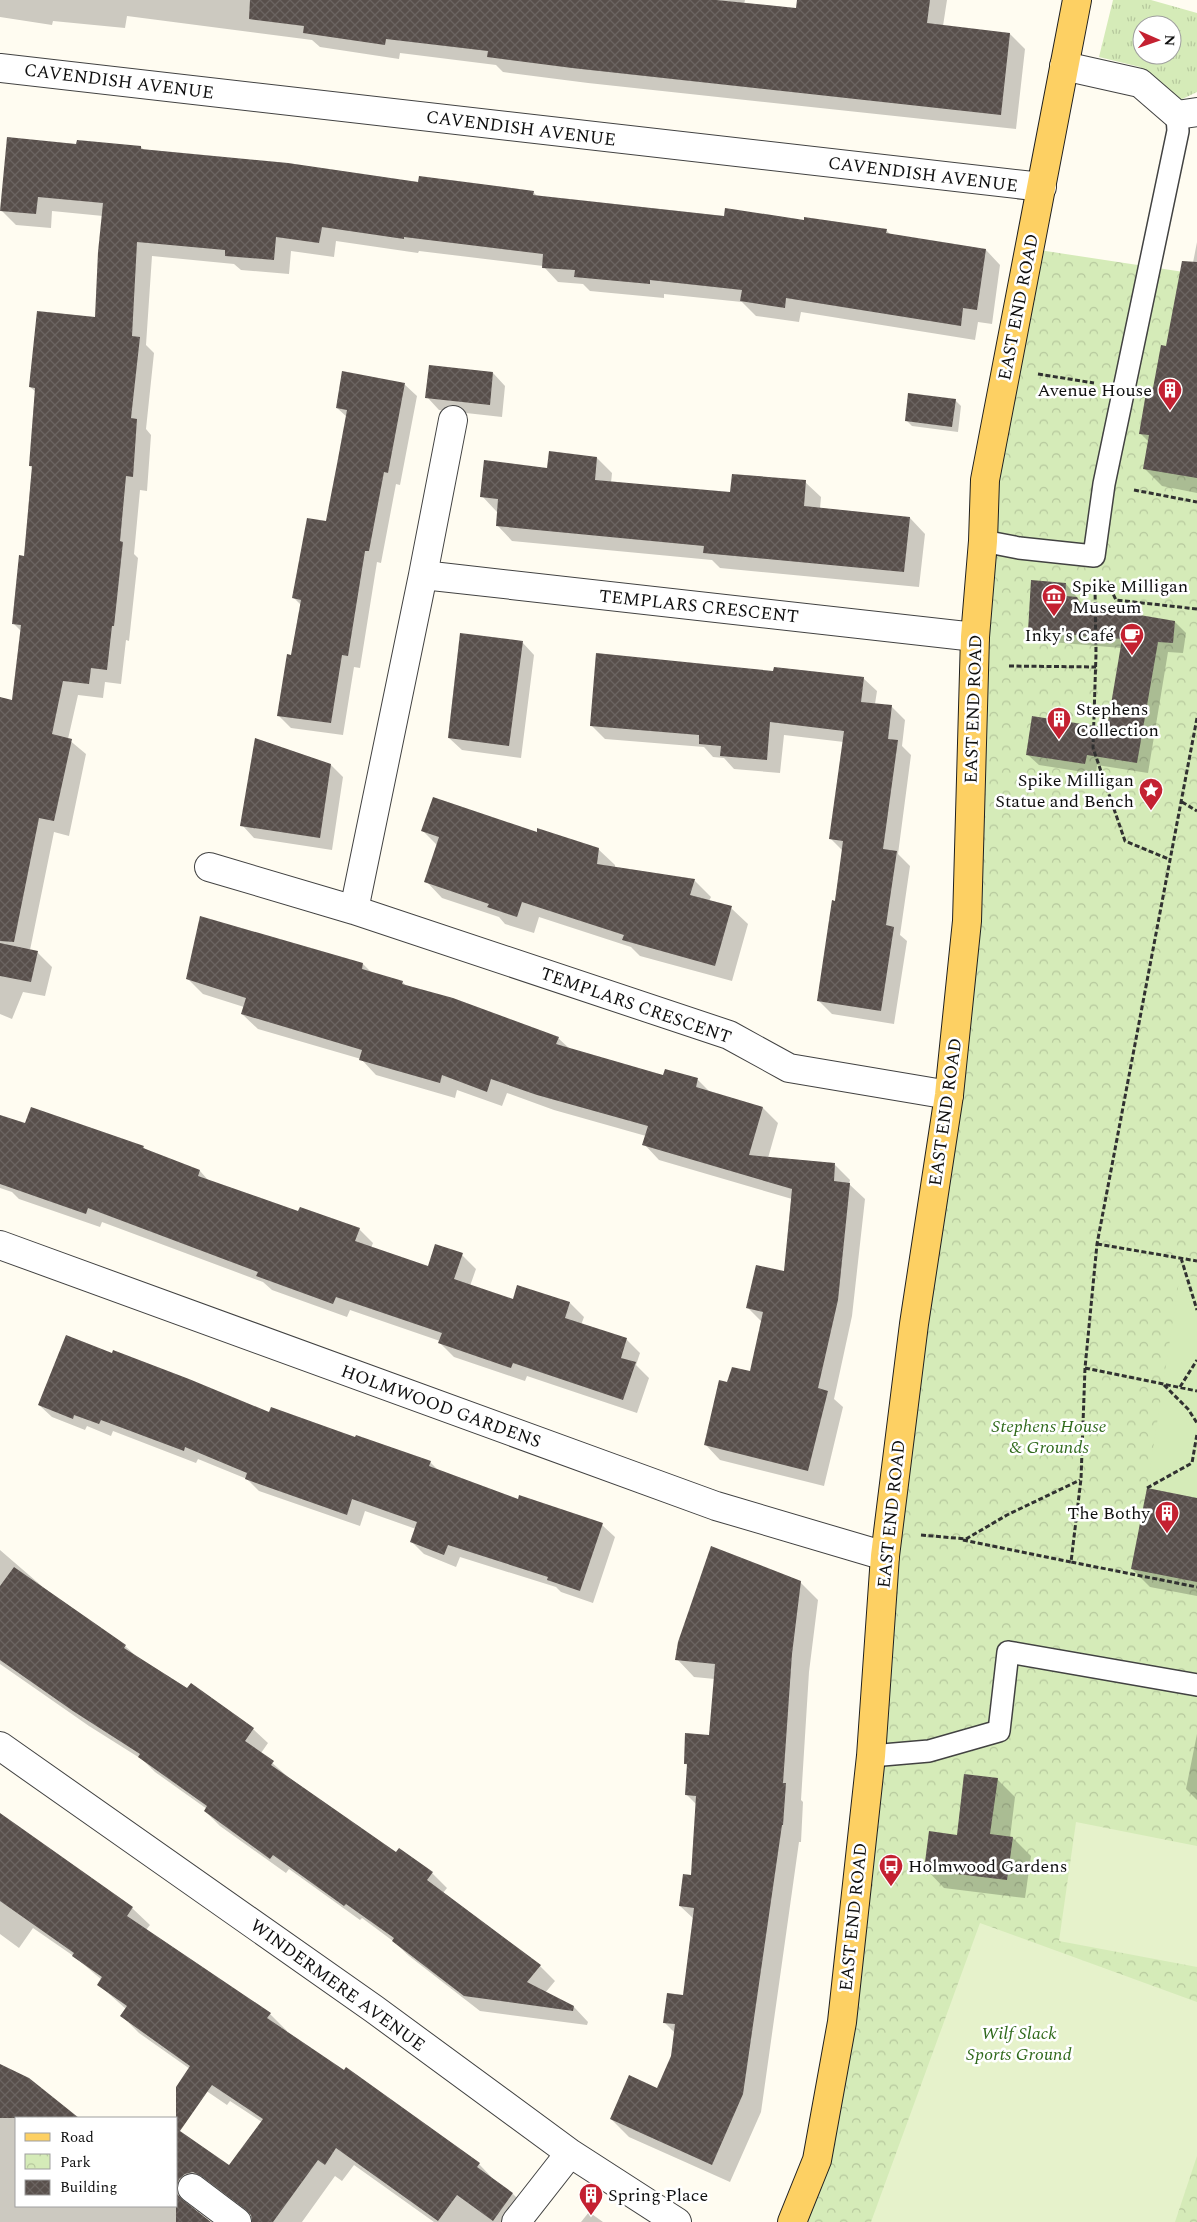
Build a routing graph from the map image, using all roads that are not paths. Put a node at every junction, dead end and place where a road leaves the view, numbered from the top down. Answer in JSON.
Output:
{"nodes":[{"id":1,"x":1077,"y":0,"type":"edge"},
{"id":2,"x":1064,"y":66,"type":"junction"},
{"id":3,"x":0,"y":68,"type":"edge"},
{"id":4,"x":1187,"y":113,"type":"edge"},
{"id":5,"x":1042,"y":187,"type":"junction"},
{"id":6,"x":453,"y":420,"type":"dead end"},
{"id":7,"x":983,"y":540,"type":"junction"},
{"id":8,"x":423,"y":575,"type":"junction"},
{"id":9,"x":975,"y":637,"type":"junction"},
{"id":10,"x":209,"y":867,"type":"dead end"},
{"id":11,"x":354,"y":910,"type":"junction"},
{"id":12,"x":948,"y":1095,"type":"junction"},
{"id":13,"x":0,"y":1245,"type":"edge"},
{"id":14,"x":885,"y":1556,"type":"junction"},
{"id":15,"x":1197,"y":1685,"type":"edge"},
{"id":16,"x":0,"y":1746,"type":"edge"},
{"id":17,"x":871,"y":1756,"type":"junction"},
{"id":18,"x":570,"y":2153,"type":"junction"},
{"id":19,"x":192,"y":2188,"type":"dead end"},
{"id":20,"x":237,"y":2222,"type":"edge"},
{"id":21,"x":516,"y":2222,"type":"edge"},
{"id":22,"x":677,"y":2222,"type":"edge"},
{"id":23,"x":792,"y":2222,"type":"edge"}],
"edges":[{"from":1,"to":2,"type":"main road","name":"EAST END ROAD"},
{"from":2,"to":4,"type":"street"},
{"from":2,"to":5,"type":"main road","name":"EAST END ROAD"},
{"from":3,"to":5,"type":"street","name":"CAVENDISH AVENUE"},
{"from":4,"to":7,"type":"lane"},
{"from":5,"to":7,"type":"main road","name":"EAST END ROAD"},
{"from":6,"to":8,"type":"street"},
{"from":7,"to":9,"type":"main road","name":"EAST END ROAD"},
{"from":8,"to":9,"type":"street","name":"TEMPLARS CRESCENT"},
{"from":8,"to":11,"type":"street"},
{"from":9,"to":12,"type":"main road","name":"EAST END ROAD"},
{"from":10,"to":11,"type":"street","name":"TEMPLARS CRESCENT"},
{"from":11,"to":12,"type":"street","name":"TEMPLARS CRESCENT"},
{"from":12,"to":14,"type":"main road","name":"EAST END ROAD"},
{"from":13,"to":14,"type":"street","name":"HOLMWOOD GARDENS"},
{"from":14,"to":17,"type":"main road","name":"EAST END ROAD"},
{"from":15,"to":17,"type":"lane"},
{"from":16,"to":18,"type":"street","name":"WINDERMERE AVENUE"},
{"from":17,"to":23,"type":"main road","name":"EAST END ROAD"},
{"from":18,"to":21,"type":"street"},
{"from":18,"to":22,"type":"street","name":"WINDERMERE AVENUE"},
{"from":19,"to":20,"type":"street"}]}
